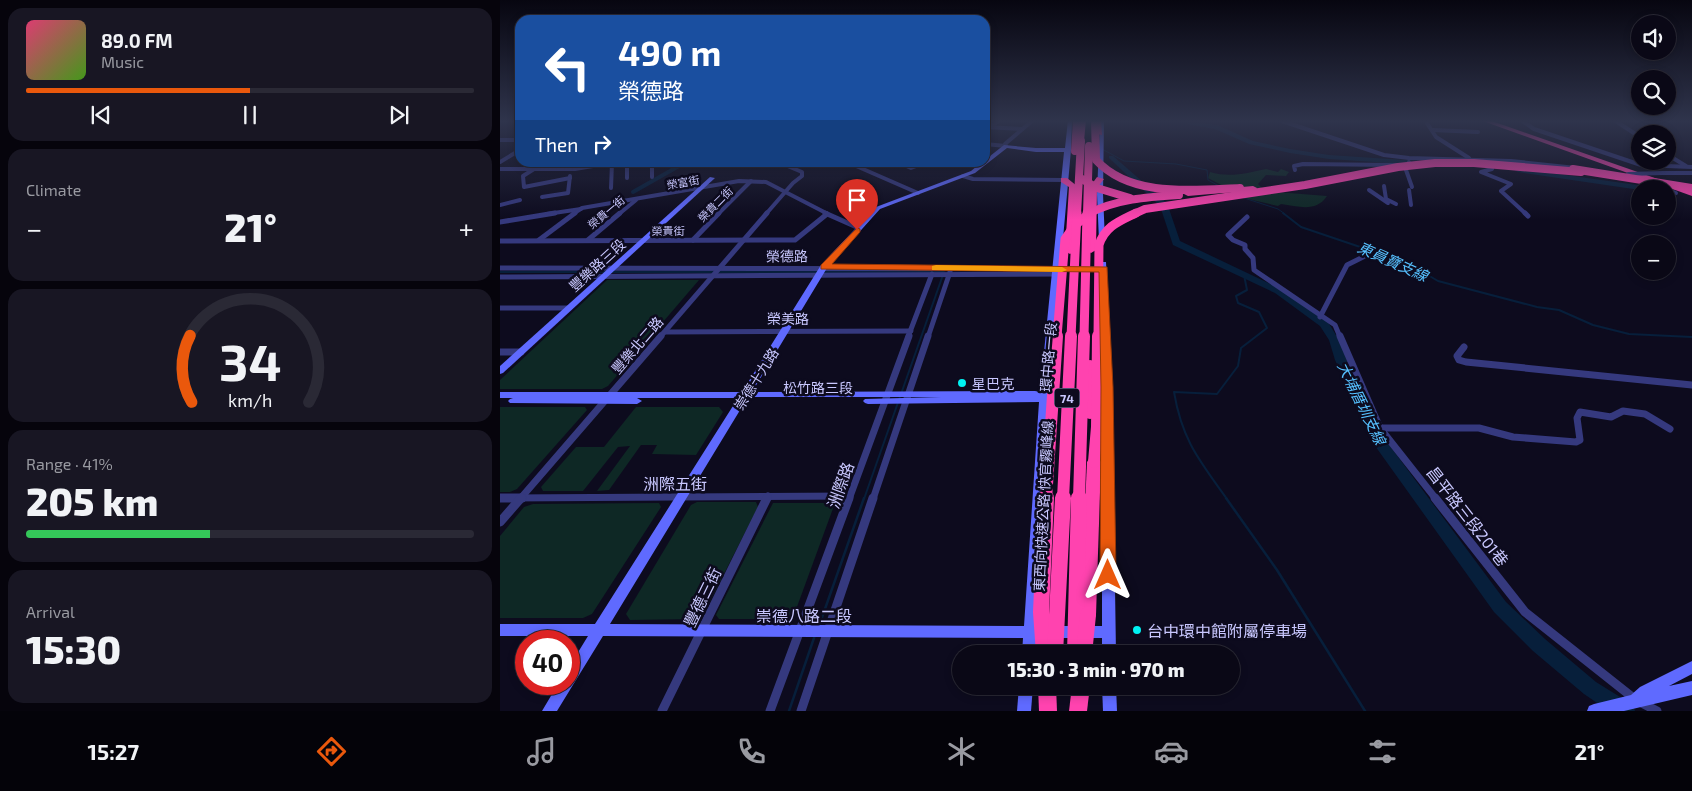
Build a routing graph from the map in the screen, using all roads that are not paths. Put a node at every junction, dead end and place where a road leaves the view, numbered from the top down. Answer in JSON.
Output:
{"nodes":[{"id":1,"x":515,"y":153,"type":"edge"},
{"id":2,"x":1068,"y":153,"type":"edge"},
{"id":3,"x":1075,"y":153,"type":"edge"},
{"id":4,"x":1084,"y":153,"type":"edge"},
{"id":5,"x":1085,"y":153,"type":"edge"},
{"id":6,"x":1096,"y":153,"type":"edge"},
{"id":7,"x":1102,"y":153,"type":"edge"},
{"id":8,"x":1374,"y":153,"type":"edge"},
{"id":9,"x":1462,"y":153,"type":"edge"},
{"id":10,"x":1572,"y":153,"type":"edge"},
{"id":11,"x":1585,"y":153,"type":"edge"},
{"id":12,"x":1589,"y":153,"type":"edge"},
{"id":13,"x":1606,"y":153,"type":"edge"},
{"id":14,"x":1409,"y":158,"type":"junction"},
{"id":15,"x":1470,"y":158,"type":"junction"},
{"id":16,"x":1483,"y":159,"type":"junction"},
{"id":17,"x":1676,"y":160,"type":"edge"},
{"id":18,"x":1503,"y":161,"type":"junction"},
{"id":19,"x":500,"y":162,"type":"edge"},
{"id":20,"x":1408,"y":165,"type":"junction"},
{"id":21,"x":1686,"y":166,"type":"junction"},
{"id":22,"x":537,"y":167,"type":"edge"},
{"id":23,"x":586,"y":167,"type":"edge"},
{"id":24,"x":612,"y":167,"type":"edge"},
{"id":25,"x":627,"y":167,"type":"edge"},
{"id":26,"x":652,"y":167,"type":"edge"},
{"id":27,"x":790,"y":167,"type":"edge"},
{"id":28,"x":860,"y":167,"type":"edge"},
{"id":29,"x":980,"y":167,"type":"edge"},
{"id":30,"x":1692,"y":167,"type":"edge"},
{"id":31,"x":500,"y":169,"type":"edge"},
{"id":32,"x":508,"y":169,"type":"junction"},
{"id":33,"x":534,"y":169,"type":"junction"},
{"id":34,"x":573,"y":169,"type":"junction"},
{"id":35,"x":1295,"y":170,"type":"dead end"},
{"id":36,"x":1692,"y":173,"type":"edge"},
{"id":37,"x":963,"y":176,"type":"junction"},
{"id":38,"x":652,"y":177,"type":"dead end"},
{"id":39,"x":570,"y":178,"type":"junction"},
{"id":40,"x":628,"y":178,"type":"dead end"},
{"id":41,"x":712,"y":178,"type":"dead end"},
{"id":42,"x":1100,"y":179,"type":"junction"},
{"id":43,"x":1064,"y":180,"type":"junction"},
{"id":44,"x":1644,"y":180,"type":"edge"},
{"id":45,"x":751,"y":181,"type":"junction"},
{"id":46,"x":1631,"y":181,"type":"edge"},
{"id":47,"x":1631,"y":181,"type":"edge"},
{"id":48,"x":1384,"y":186,"type":"dead end"},
{"id":49,"x":611,"y":188,"type":"dead end"},
{"id":50,"x":702,"y":188,"type":"junction"},
{"id":51,"x":1253,"y":188,"type":"junction"},
{"id":52,"x":1676,"y":189,"type":"edge"},
{"id":53,"x":1676,"y":189,"type":"edge"},
{"id":54,"x":1369,"y":190,"type":"dead end"},
{"id":55,"x":1692,"y":191,"type":"edge"},
{"id":56,"x":785,"y":192,"type":"junction"},
{"id":57,"x":918,"y":192,"type":"junction"},
{"id":58,"x":542,"y":197,"type":"dead end"},
{"id":59,"x":636,"y":199,"type":"junction"},
{"id":60,"x":520,"y":200,"type":"dead end"},
{"id":61,"x":1201,"y":200,"type":"junction"},
{"id":62,"x":1389,"y":203,"type":"dead end"},
{"id":63,"x":1396,"y":204,"type":"dead end"},
{"id":64,"x":500,"y":205,"type":"edge"},
{"id":65,"x":1411,"y":205,"type":"dead end"},
{"id":66,"x":582,"y":208,"type":"junction"},
{"id":67,"x":826,"y":214,"type":"junction"},
{"id":68,"x":1528,"y":216,"type":"dead end"},
{"id":69,"x":1247,"y":218,"type":"dead end"},
{"id":70,"x":500,"y":222,"type":"edge"},
{"id":71,"x":860,"y":228,"type":"junction"},
{"id":72,"x":539,"y":240,"type":"junction"},
{"id":73,"x":588,"y":240,"type":"junction"},
{"id":74,"x":643,"y":240,"type":"junction"},
{"id":75,"x":693,"y":240,"type":"junction"},
{"id":76,"x":743,"y":240,"type":"junction"},
{"id":77,"x":500,"y":241,"type":"edge"},
{"id":78,"x":1377,"y":250,"type":"dead end"},
{"id":79,"x":500,"y":268,"type":"edge"},
{"id":80,"x":611,"y":268,"type":"junction"},
{"id":81,"x":718,"y":268,"type":"junction"},
{"id":82,"x":821,"y":272,"type":"junction"},
{"id":83,"x":1055,"y":272,"type":"junction"},
{"id":84,"x":1103,"y":272,"type":"junction"},
{"id":85,"x":939,"y":273,"type":"junction"},
{"id":86,"x":712,"y":276,"type":"junction"},
{"id":87,"x":500,"y":277,"type":"edge"},
{"id":88,"x":602,"y":277,"type":"junction"},
{"id":89,"x":500,"y":308,"type":"edge"},
{"id":90,"x":569,"y":308,"type":"junction"},
{"id":91,"x":1320,"y":317,"type":"junction"},
{"id":92,"x":911,"y":330,"type":"junction"},
{"id":93,"x":786,"y":331,"type":"junction"},
{"id":94,"x":665,"y":332,"type":"junction"},
{"id":95,"x":1464,"y":348,"type":"dead end"},
{"id":96,"x":500,"y":352,"type":"edge"},
{"id":97,"x":521,"y":352,"type":"junction"},
{"id":98,"x":500,"y":371,"type":"edge"},
{"id":99,"x":1692,"y":385,"type":"edge"},
{"id":100,"x":500,"y":395,"type":"edge"},
{"id":101,"x":1044,"y":397,"type":"junction"},
{"id":102,"x":1107,"y":397,"type":"junction"},
{"id":103,"x":607,"y":398,"type":"junction"},
{"id":104,"x":744,"y":398,"type":"junction"},
{"id":105,"x":886,"y":398,"type":"junction"},
{"id":106,"x":908,"y":398,"type":"junction"},
{"id":107,"x":500,"y":402,"type":"edge"},
{"id":108,"x":1380,"y":428,"type":"junction"},
{"id":109,"x":1670,"y":429,"type":"dead end"},
{"id":110,"x":1094,"y":462,"type":"junction"},
{"id":111,"x":1049,"y":466,"type":"junction"},
{"id":112,"x":768,"y":496,"type":"junction"},
{"id":113,"x":850,"y":496,"type":"junction"},
{"id":114,"x":683,"y":497,"type":"junction"},
{"id":115,"x":500,"y":498,"type":"edge"},
{"id":116,"x":521,"y":498,"type":"junction"},
{"id":117,"x":500,"y":522,"type":"edge"},
{"id":118,"x":500,"y":630,"type":"edge"},
{"id":119,"x":599,"y":631,"type":"junction"},
{"id":120,"x":702,"y":632,"type":"junction"},
{"id":121,"x":1108,"y":632,"type":"junction"},
{"id":122,"x":815,"y":633,"type":"junction"},
{"id":123,"x":1030,"y":633,"type":"junction"},
{"id":124,"x":1029,"y":645,"type":"edge"},
{"id":125,"x":1044,"y":645,"type":"edge"},
{"id":126,"x":1056,"y":645,"type":"edge"},
{"id":127,"x":1075,"y":645,"type":"edge"},
{"id":128,"x":1085,"y":645,"type":"edge"},
{"id":129,"x":1109,"y":645,"type":"edge"},
{"id":130,"x":580,"y":661,"type":"edge"},
{"id":131,"x":1692,"y":667,"type":"edge"},
{"id":132,"x":1692,"y":688,"type":"edge"},
{"id":133,"x":559,"y":695,"type":"edge"},
{"id":134,"x":1025,"y":695,"type":"edge"},
{"id":135,"x":1047,"y":695,"type":"edge"},
{"id":136,"x":1054,"y":695,"type":"edge"},
{"id":137,"x":1074,"y":695,"type":"edge"},
{"id":138,"x":1080,"y":695,"type":"edge"},
{"id":139,"x":1109,"y":695,"type":"edge"},
{"id":140,"x":1636,"y":700,"type":"junction"},
{"id":141,"x":1600,"y":710,"type":"edge"},
{"id":142,"x":549,"y":711,"type":"edge"},
{"id":143,"x":662,"y":711,"type":"edge"},
{"id":144,"x":770,"y":711,"type":"edge"},
{"id":145,"x":801,"y":711,"type":"edge"},
{"id":146,"x":1024,"y":711,"type":"edge"},
{"id":147,"x":1048,"y":711,"type":"edge"},
{"id":148,"x":1053,"y":711,"type":"edge"},
{"id":149,"x":1074,"y":711,"type":"edge"},
{"id":150,"x":1078,"y":711,"type":"edge"},
{"id":151,"x":1110,"y":711,"type":"edge"},
{"id":152,"x":1657,"y":711,"type":"edge"}],
"edges":[{"from":1,"to":19,"type":"street"},
{"from":2,"to":43,"type":"street","name":"環中路一段"},
{"from":3,"to":61,"type":"highway","bridge":true},
{"from":4,"to":126,"type":"highway","name":"東西向快速公路 快官霧峰線","number":"74","bridge":true},
{"from":5,"to":127,"type":"highway","name":"東西向快速公路 快官霧峰線","number":"74","bridge":true},
{"from":6,"to":51,"type":"highway","bridge":true},
{"from":7,"to":42,"type":"street"},
{"from":8,"to":14,"type":"street"},
{"from":9,"to":15,"type":"street"},
{"from":10,"to":44,"type":"highway"},
{"from":11,"to":55,"type":"highway"},
{"from":12,"to":55,"type":"highway"},
{"from":13,"to":21,"type":"street"},
{"from":14,"to":15,"type":"street"},
{"from":14,"to":20,"type":"street"},
{"from":15,"to":16,"type":"street"},
{"from":16,"to":18,"type":"street"},
{"from":16,"to":68,"type":"street"},
{"from":17,"to":21,"type":"street"},
{"from":18,"to":36,"type":"street","bridge":true},
{"from":18,"to":47,"type":"street"},
{"from":19,"to":32,"type":"street"},
{"from":20,"to":35,"type":"street"},
{"from":20,"to":65,"type":"street"},
{"from":21,"to":30,"type":"street"},
{"from":22,"to":33,"type":"street"},
{"from":23,"to":34,"type":"street"},
{"from":24,"to":49,"type":"street"},
{"from":25,"to":40,"type":"street"},
{"from":26,"to":38,"type":"street"},
{"from":27,"to":56,"type":"street","name":"豐樂北二路"},
{"from":28,"to":57,"type":"street"},
{"from":29,"to":37,"type":"street","name":"崇德十九路"},
{"from":31,"to":32,"type":"street"},
{"from":32,"to":33,"type":"street"},
{"from":33,"to":34,"type":"street"},
{"from":33,"to":39,"type":"street"},
{"from":34,"to":39,"type":"street"},
{"from":37,"to":43,"type":"street"},
{"from":37,"to":57,"type":"street","name":"崇德十九路"},
{"from":39,"to":58,"type":"street"},
{"from":41,"to":50,"type":"street","name":"豐樂路三段"},
{"from":42,"to":43,"type":"street"},
{"from":42,"to":84,"type":"street"},
{"from":42,"to":110,"type":"highway","number":"74","bridge":true},
{"from":43,"to":83,"type":"street","name":"環中路一段"},
{"from":43,"to":111,"type":"highway","number":"74","bridge":true},
{"from":45,"to":50,"type":"street","name":"榮富街"},
{"from":45,"to":56,"type":"street","name":"榮富街"},
{"from":45,"to":75,"type":"street","name":"榮貴二街"},
{"from":46,"to":61,"type":"highway","bridge":true},
{"from":48,"to":63,"type":"street"},
{"from":50,"to":59,"type":"street","name":"榮富街"},
{"from":50,"to":74,"type":"street","name":"豐樂路三段"},
{"from":51,"to":55,"type":"highway","bridge":true},
{"from":51,"to":111,"type":"highway","bridge":true},
{"from":52,"to":55,"type":"highway"},
{"from":53,"to":55,"type":"highway","bridge":true},
{"from":54,"to":62,"type":"street"},
{"from":56,"to":67,"type":"street","name":"榮富街"},
{"from":56,"to":76,"type":"street","name":"豐樂北二路"},
{"from":57,"to":71,"type":"street","name":"崇德十九路"},
{"from":59,"to":66,"type":"street","name":"榮富街"},
{"from":59,"to":73,"type":"street","name":"榮貴一街"},
{"from":60,"to":64,"type":"street"},
{"from":61,"to":110,"type":"highway","bridge":true},
{"from":66,"to":70,"type":"street"},
{"from":66,"to":72,"type":"street","name":"榮富街"},
{"from":67,"to":71,"type":"street","name":"榮富街"},
{"from":67,"to":76,"type":"street","name":"榮貴街"},
{"from":69,"to":91,"type":"street","name":"昌平路三段201巷"},
{"from":71,"to":82,"type":"street","name":"崇德十九路"},
{"from":72,"to":73,"type":"street","name":"榮貴街"},
{"from":72,"to":77,"type":"street","name":"榮貴街"},
{"from":73,"to":74,"type":"street","name":"榮貴街"},
{"from":74,"to":75,"type":"street","name":"榮貴街"},
{"from":74,"to":80,"type":"street","name":"豐樂路三段"},
{"from":75,"to":76,"type":"street","name":"榮貴街"},
{"from":76,"to":81,"type":"street","name":"豐樂北二路"},
{"from":78,"to":91,"type":"street"},
{"from":79,"to":80,"type":"street","name":"榮德路"},
{"from":80,"to":81,"type":"street","name":"榮德路"},
{"from":80,"to":88,"type":"street","name":"豐樂路三段"},
{"from":81,"to":82,"type":"street","name":"榮德路"},
{"from":81,"to":86,"type":"street","name":"豐樂北二路"},
{"from":82,"to":85,"type":"street","name":"榮德路"},
{"from":82,"to":85,"type":"street","name":"榮德路"},
{"from":82,"to":86,"type":"street","name":"榮德路"},
{"from":82,"to":93,"type":"street","name":"崇德十九路"},
{"from":83,"to":84,"type":"street","name":"榮德路"},
{"from":83,"to":85,"type":"street","name":"榮德路"},
{"from":83,"to":101,"type":"street","name":"環中路一段"},
{"from":84,"to":102,"type":"street"},
{"from":85,"to":92,"type":"street","name":"洲際路"},
{"from":85,"to":106,"type":"street","name":"洲際路"},
{"from":86,"to":88,"type":"street","name":"榮德路"},
{"from":86,"to":94,"type":"street","name":"豐樂北二路"},
{"from":87,"to":88,"type":"street","name":"榮德路"},
{"from":88,"to":90,"type":"street","name":"豐樂路三段"},
{"from":89,"to":90,"type":"street"},
{"from":90,"to":97,"type":"street","name":"豐樂路三段"},
{"from":91,"to":108,"type":"street","name":"昌平路三段201巷"},
{"from":92,"to":93,"type":"street","name":"榮美路"},
{"from":92,"to":105,"type":"street","name":"洲際路"},
{"from":93,"to":94,"type":"street","name":"榮美路"},
{"from":93,"to":104,"type":"street","name":"崇德十九路"},
{"from":94,"to":103,"type":"street","name":"豐樂北二路"},
{"from":95,"to":99,"type":"street"},
{"from":96,"to":97,"type":"street"},
{"from":97,"to":98,"type":"street","name":"豐樂路三段"},
{"from":100,"to":103,"type":"street","name":"松竹路三段"},
{"from":101,"to":102,"type":"street","name":"松竹路三段"},
{"from":101,"to":106,"type":"street","name":"松竹路三段"},
{"from":101,"to":123,"type":"street","name":"環中路一段"},
{"from":102,"to":121,"type":"street"},
{"from":103,"to":104,"type":"street","name":"松竹路三段"},
{"from":103,"to":107,"type":"street","name":"松竹路三段"},
{"from":103,"to":116,"type":"street","name":"豐樂北二路"},
{"from":104,"to":105,"type":"street","name":"松竹路三段"},
{"from":104,"to":114,"type":"street","name":"崇德十九路"},
{"from":105,"to":106,"type":"street","name":"松竹路三段"},
{"from":105,"to":113,"type":"street","name":"洲際路"},
{"from":106,"to":122,"type":"street","name":"洲際路"},
{"from":108,"to":109,"type":"street"},
{"from":108,"to":140,"type":"street","name":"昌平路三段201巷"},
{"from":110,"to":128,"type":"highway","number":"74","bridge":true},
{"from":111,"to":125,"type":"highway","number":"74","bridge":true},
{"from":112,"to":113,"type":"street","name":"洲際五街"},
{"from":112,"to":114,"type":"street","name":"洲際五街"},
{"from":112,"to":120,"type":"street","name":"豐德三街"},
{"from":113,"to":122,"type":"street","name":"洲際路"},
{"from":114,"to":116,"type":"street","name":"洲際五街"},
{"from":114,"to":119,"type":"street","name":"崇德十九路"},
{"from":115,"to":116,"type":"street","name":"洲際五街"},
{"from":116,"to":117,"type":"street","name":"豐樂北二路"},
{"from":118,"to":119,"type":"street","name":"崇德八路二段"},
{"from":119,"to":120,"type":"street","name":"崇德八路二段"},
{"from":119,"to":130,"type":"street","name":"崇德十九路"},
{"from":120,"to":122,"type":"street","name":"崇德八路二段"},
{"from":120,"to":143,"type":"street","name":"豐德三街"},
{"from":121,"to":123,"type":"street","name":"崇德八路二段"},
{"from":121,"to":129,"type":"street"},
{"from":122,"to":123,"type":"street","name":"崇德八路二段"},
{"from":122,"to":144,"type":"street","name":"洲際路"},
{"from":122,"to":145,"type":"street","name":"洲際路"},
{"from":123,"to":124,"type":"street","name":"環中路一段"},
{"from":131,"to":140,"type":"street"},
{"from":132,"to":140,"type":"street"},
{"from":133,"to":142,"type":"street"},
{"from":134,"to":146,"type":"street"},
{"from":135,"to":147,"type":"highway"},
{"from":136,"to":148,"type":"highway"},
{"from":137,"to":149,"type":"highway"},
{"from":138,"to":150,"type":"highway"},
{"from":139,"to":151,"type":"street"},
{"from":140,"to":141,"type":"street"},
{"from":140,"to":152,"type":"street","name":"昌平路三段201巷"}]}
